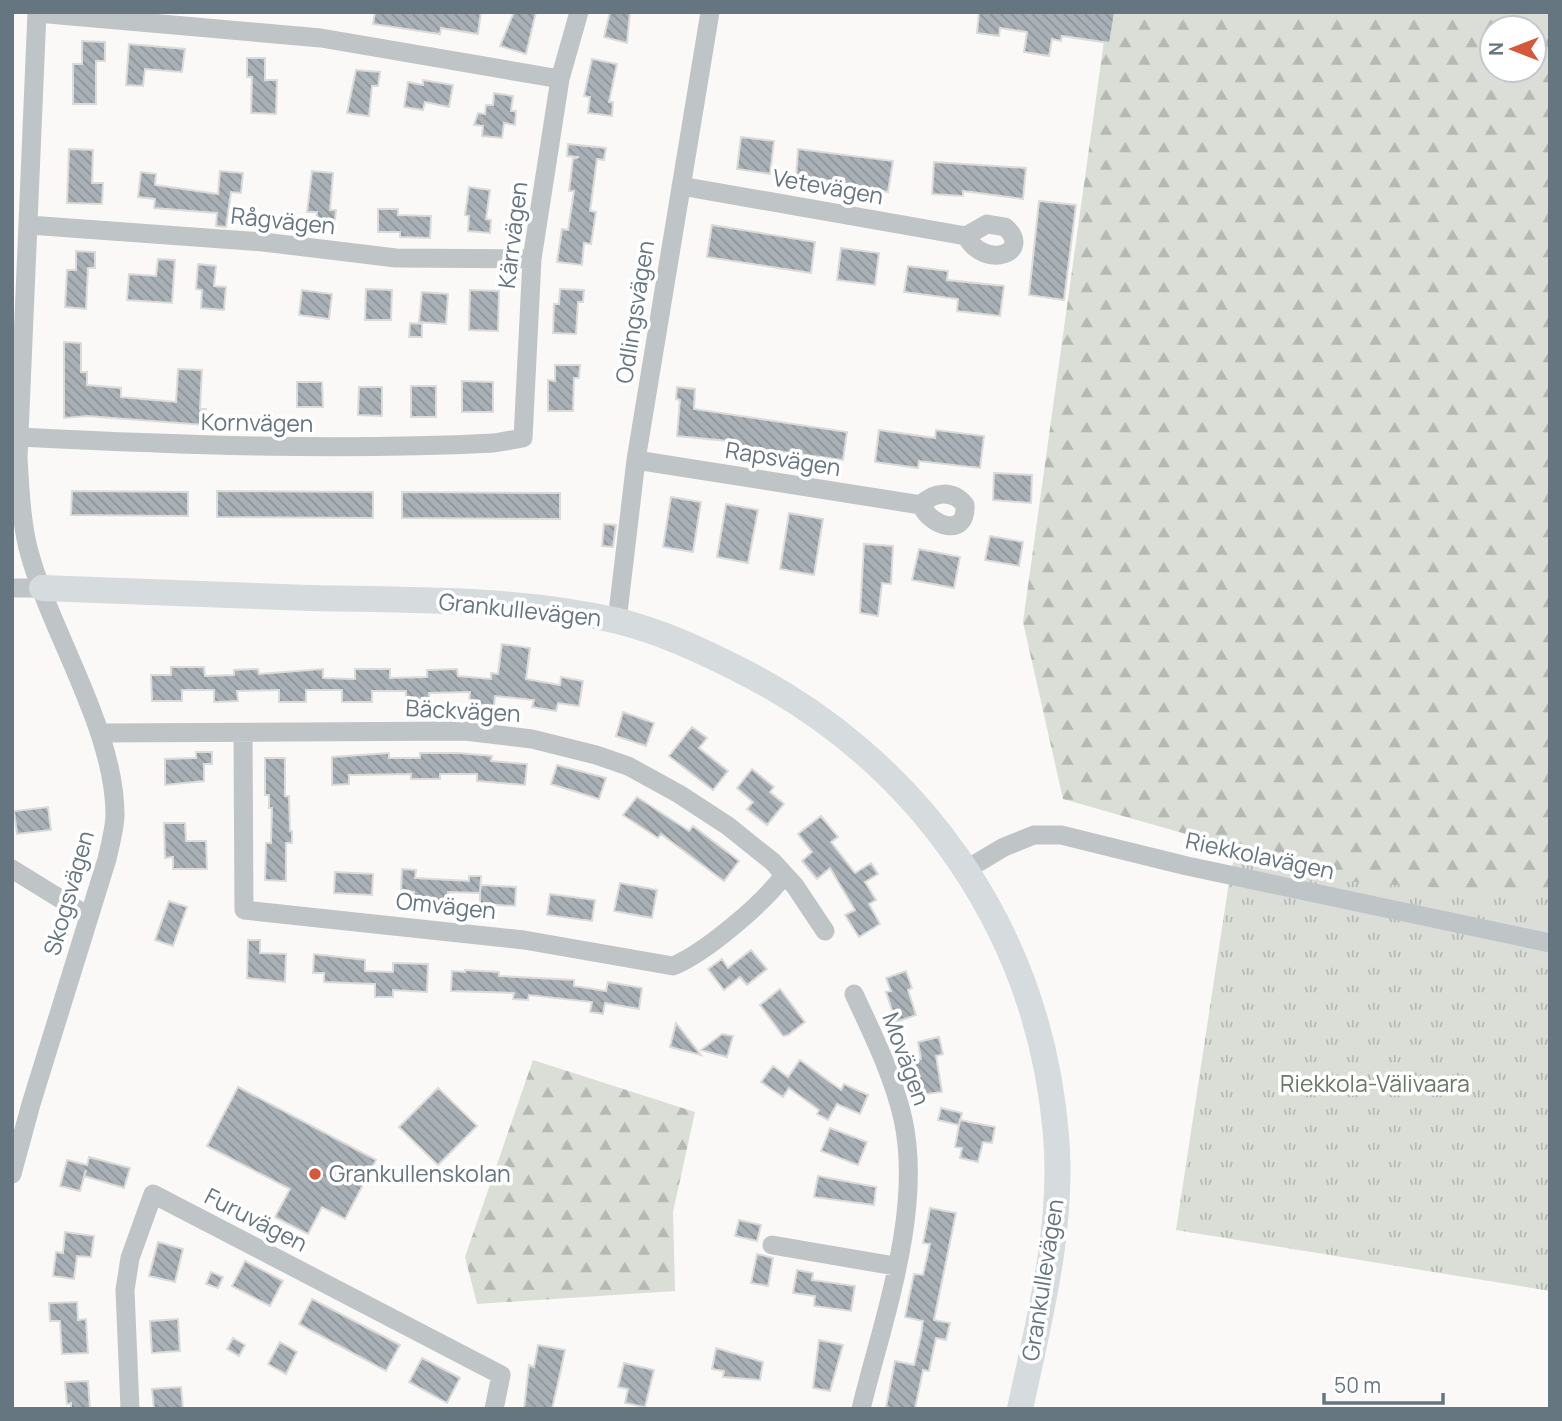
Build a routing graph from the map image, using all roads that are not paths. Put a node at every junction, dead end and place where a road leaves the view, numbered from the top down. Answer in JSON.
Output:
{"nodes":[{"id":1,"x":579,"y":12,"type":"edge"},
{"id":2,"x":710,"y":12,"type":"edge"},
{"id":3,"x":37,"y":13,"type":"edge"},
{"id":4,"x":560,"y":79,"type":"junction"},
{"id":5,"x":21,"y":150,"type":"edge"},
{"id":6,"x":681,"y":186,"type":"junction"},
{"id":7,"x":29,"y":225,"type":"junction"},
{"id":8,"x":966,"y":236,"type":"dead end"},
{"id":9,"x":532,"y":259,"type":"junction"},
{"id":10,"x":19,"y":437,"type":"junction"},
{"id":11,"x":494,"y":443,"type":"joint"},
{"id":12,"x":636,"y":460,"type":"junction"},
{"id":13,"x":921,"y":505,"type":"dead end"},
{"id":14,"x":12,"y":588,"type":"edge"},
{"id":15,"x":42,"y":588,"type":"junction"},
{"id":16,"x":617,"y":621,"type":"junction"},
{"id":17,"x":100,"y":733,"type":"junction"},
{"id":18,"x":243,"y":733,"type":"junction"},
{"id":19,"x":12,"y":869,"type":"edge"},
{"id":20,"x":967,"y":869,"type":"junction"},
{"id":21,"x":784,"y":875,"type":"junction"},
{"id":22,"x":89,"y":916,"type":"junction"},
{"id":23,"x":825,"y":931,"type":"dead end"},
{"id":24,"x":1550,"y":943,"type":"edge"},
{"id":25,"x":854,"y":994,"type":"dead end"},
{"id":26,"x":12,"y":1174,"type":"edge"},
{"id":27,"x":772,"y":1245,"type":"dead end"},
{"id":28,"x":895,"y":1266,"type":"junction"},
{"id":29,"x":131,"y":1409,"type":"edge"},
{"id":30,"x":494,"y":1409,"type":"edge"},
{"id":31,"x":861,"y":1409,"type":"edge"},
{"id":32,"x":1020,"y":1409,"type":"edge"}],
"edges":[{"from":1,"to":4,"type":"street","name":"Kärrvägen"},
{"from":2,"to":6,"type":"street","name":"Odlingsvägen"},
{"from":3,"to":4,"type":"street"},
{"from":3,"to":5,"type":"street","name":"Skogsvägen"},
{"from":4,"to":9,"type":"street","name":"Kärrvägen"},
{"from":5,"to":7,"type":"street","name":"Skogsvägen"},
{"from":6,"to":8,"type":"street","name":"Vetevägen"},
{"from":6,"to":12,"type":"street","name":"Odlingsvägen"},
{"from":7,"to":9,"type":"street","name":"Rågvägen"},
{"from":7,"to":10,"type":"street","name":"Skogsvägen"},
{"from":9,"to":11,"type":"street","name":"Kärrvägen"},
{"from":10,"to":11,"type":"street","name":"Kornvägen"},
{"from":10,"to":15,"type":"street","name":"Skogsvägen"},
{"from":12,"to":13,"type":"street","name":"Rapsvägen"},
{"from":12,"to":16,"type":"street","name":"Odlingsvägen"},
{"from":14,"to":15,"type":"street","name":"Grankullevägen"},
{"from":15,"to":16,"type":"street","name":"Grankullevägen"},
{"from":15,"to":17,"type":"street","name":"Skogsvägen"},
{"from":16,"to":20,"type":"street","name":"Grankullevägen"},
{"from":17,"to":18,"type":"street","name":"Bäckvägen"},
{"from":17,"to":22,"type":"street","name":"Skogsvägen"},
{"from":18,"to":21,"type":"street","name":"Bäckvägen"},
{"from":18,"to":21,"type":"street","name":"Omvägen"},
{"from":19,"to":22,"type":"street"},
{"from":20,"to":24,"type":"street","name":"Riekkolavägen"},
{"from":20,"to":32,"type":"street","name":"Grankullevägen"},
{"from":21,"to":23,"type":"street","name":"Bäckvägen"},
{"from":22,"to":26,"type":"street","name":"Skogsvägen"},
{"from":25,"to":28,"type":"street","name":"Movägen"},
{"from":27,"to":28,"type":"street"},
{"from":28,"to":31,"type":"street","name":"Movägen"},
{"from":29,"to":30,"type":"street","name":"Furuvägen"}]}
